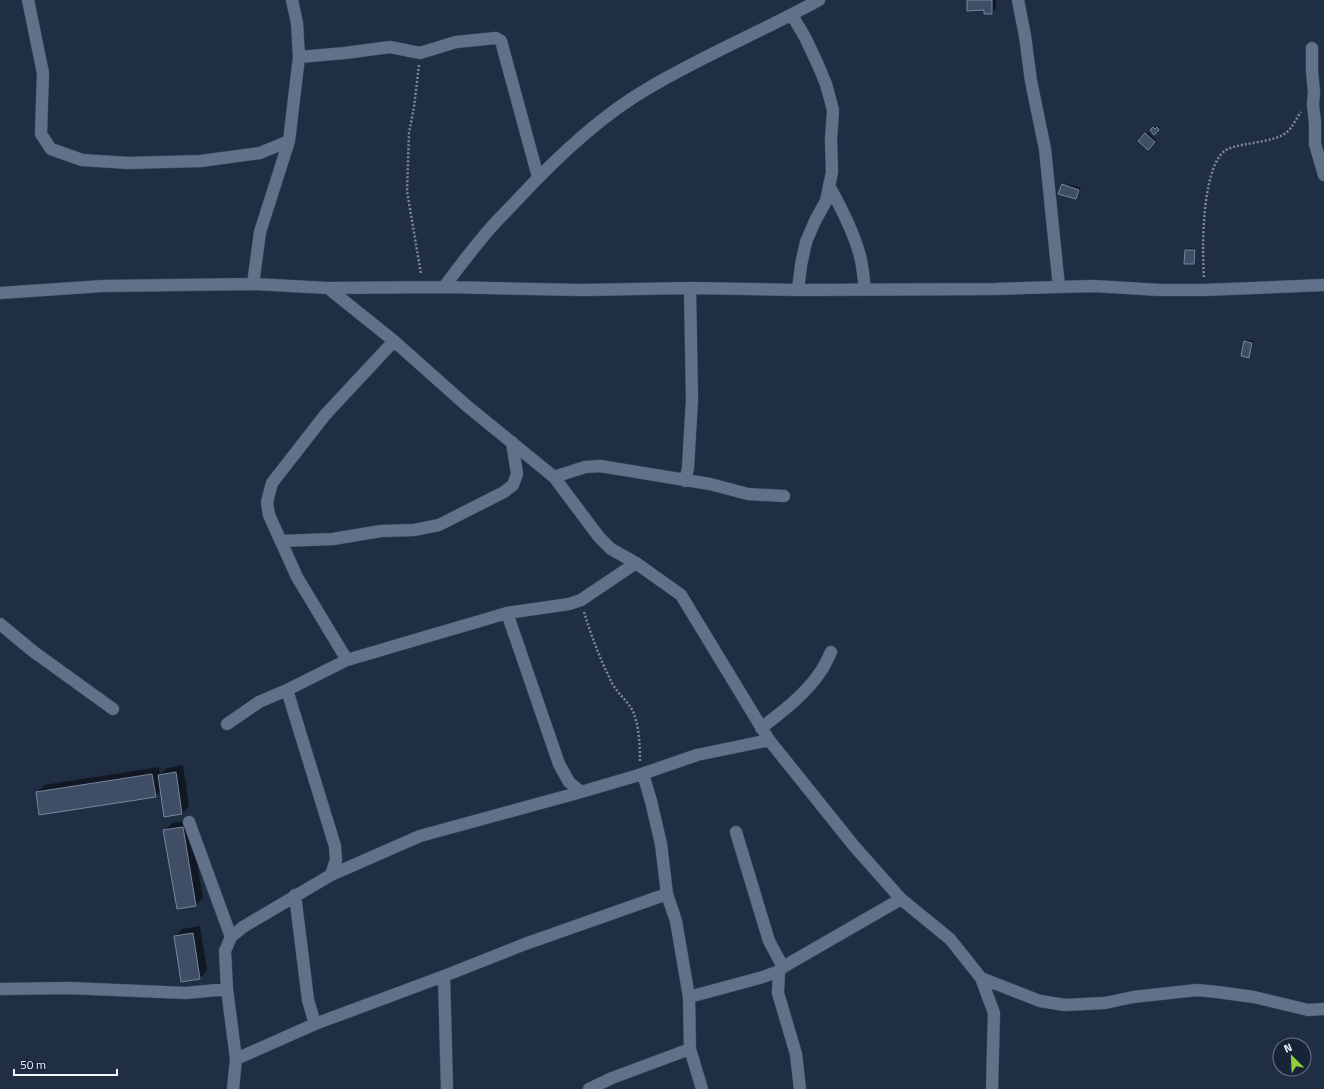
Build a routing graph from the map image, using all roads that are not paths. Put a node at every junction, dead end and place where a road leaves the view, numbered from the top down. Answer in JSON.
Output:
{"nodes":[{"id":1,"x":28,"y":0,"type":"edge"},
{"id":2,"x":292,"y":0,"type":"edge"},
{"id":3,"x":819,"y":0,"type":"edge"},
{"id":4,"x":1018,"y":0,"type":"edge"},
{"id":5,"x":792,"y":15,"type":"junction"},
{"id":6,"x":1312,"y":48,"type":"dead end"},
{"id":7,"x":300,"y":57,"type":"junction"},
{"id":8,"x":289,"y":141,"type":"junction"},
{"id":9,"x":1324,"y":175,"type":"edge"},
{"id":10,"x":538,"y":177,"type":"junction"},
{"id":11,"x":829,"y":186,"type":"junction"},
{"id":12,"x":253,"y":284,"type":"junction"},
{"id":13,"x":1324,"y":285,"type":"edge"},
{"id":14,"x":444,"y":287,"type":"junction"},
{"id":15,"x":1059,"y":287,"type":"junction"},
{"id":16,"x":328,"y":288,"type":"junction"},
{"id":17,"x":690,"y":288,"type":"junction"},
{"id":18,"x":798,"y":290,"type":"junction"},
{"id":19,"x":865,"y":290,"type":"junction"},
{"id":20,"x":0,"y":293,"type":"edge"},
{"id":21,"x":394,"y":341,"type":"junction"},
{"id":22,"x":512,"y":442,"type":"junction"},
{"id":23,"x":554,"y":477,"type":"junction"},
{"id":24,"x":685,"y":481,"type":"junction"},
{"id":25,"x":784,"y":496,"type":"dead end"},
{"id":26,"x":281,"y":541,"type":"junction"},
{"id":27,"x":636,"y":563,"type":"junction"},
{"id":28,"x":507,"y":614,"type":"junction"},
{"id":29,"x":0,"y":624,"type":"edge"},
{"id":30,"x":831,"y":652,"type":"dead end"},
{"id":31,"x":347,"y":660,"type":"junction"},
{"id":32,"x":287,"y":690,"type":"junction"},
{"id":33,"x":112,"y":709,"type":"dead end"},
{"id":34,"x":227,"y":724,"type":"dead end"},
{"id":35,"x":761,"y":728,"type":"junction"},
{"id":36,"x":768,"y":740,"type":"junction"},
{"id":37,"x":641,"y":774,"type":"junction"},
{"id":38,"x":581,"y":792,"type":"junction"},
{"id":39,"x":189,"y":822,"type":"dead end"},
{"id":40,"x":736,"y":832,"type":"dead end"},
{"id":41,"x":331,"y":875,"type":"junction"},
{"id":42,"x":667,"y":894,"type":"junction"},
{"id":43,"x":296,"y":895,"type":"junction"},
{"id":44,"x":901,"y":900,"type":"junction"},
{"id":45,"x":230,"y":937,"type":"junction"},
{"id":46,"x":781,"y":969,"type":"junction"},
{"id":47,"x":444,"y":976,"type":"junction"},
{"id":48,"x":981,"y":978,"type":"junction"},
{"id":49,"x":0,"y":989,"type":"edge"},
{"id":50,"x":227,"y":989,"type":"junction"},
{"id":51,"x":689,"y":997,"type":"junction"},
{"id":52,"x":1324,"y":1009,"type":"edge"},
{"id":53,"x":315,"y":1024,"type":"junction"},
{"id":54,"x":690,"y":1049,"type":"junction"},
{"id":55,"x":236,"y":1059,"type":"junction"},
{"id":56,"x":232,"y":1089,"type":"edge"},
{"id":57,"x":447,"y":1089,"type":"edge"},
{"id":58,"x":589,"y":1089,"type":"edge"},
{"id":59,"x":702,"y":1089,"type":"edge"},
{"id":60,"x":800,"y":1089,"type":"edge"},
{"id":61,"x":992,"y":1089,"type":"edge"}],
"edges":[{"from":1,"to":8,"type":"street"},
{"from":2,"to":7,"type":"street"},
{"from":3,"to":5,"type":"street"},
{"from":4,"to":15,"type":"street"},
{"from":5,"to":10,"type":"street"},
{"from":5,"to":11,"type":"street"},
{"from":6,"to":9,"type":"street"},
{"from":7,"to":8,"type":"street"},
{"from":7,"to":10,"type":"street"},
{"from":8,"to":12,"type":"street"},
{"from":10,"to":14,"type":"street"},
{"from":11,"to":18,"type":"street"},
{"from":11,"to":19,"type":"street"},
{"from":12,"to":16,"type":"street"},
{"from":12,"to":20,"type":"street"},
{"from":13,"to":15,"type":"street"},
{"from":14,"to":16,"type":"street"},
{"from":14,"to":17,"type":"street"},
{"from":15,"to":19,"type":"street"},
{"from":16,"to":21,"type":"street"},
{"from":17,"to":18,"type":"street"},
{"from":17,"to":24,"type":"street"},
{"from":18,"to":19,"type":"street"},
{"from":21,"to":22,"type":"street"},
{"from":21,"to":26,"type":"street"},
{"from":22,"to":23,"type":"street"},
{"from":22,"to":26,"type":"street"},
{"from":23,"to":24,"type":"street"},
{"from":23,"to":27,"type":"street"},
{"from":24,"to":25,"type":"street"},
{"from":26,"to":31,"type":"street"},
{"from":27,"to":28,"type":"street"},
{"from":27,"to":35,"type":"street"},
{"from":28,"to":31,"type":"street"},
{"from":28,"to":38,"type":"street"},
{"from":29,"to":33,"type":"street"},
{"from":30,"to":35,"type":"street"},
{"from":31,"to":32,"type":"street"},
{"from":32,"to":34,"type":"street"},
{"from":32,"to":41,"type":"street"},
{"from":35,"to":36,"type":"street"},
{"from":36,"to":37,"type":"street"},
{"from":36,"to":44,"type":"street"},
{"from":37,"to":38,"type":"street"},
{"from":37,"to":42,"type":"street"},
{"from":38,"to":41,"type":"street"},
{"from":39,"to":45,"type":"street"},
{"from":40,"to":46,"type":"street"},
{"from":41,"to":43,"type":"street"},
{"from":42,"to":47,"type":"street"},
{"from":42,"to":51,"type":"street"},
{"from":43,"to":45,"type":"street"},
{"from":43,"to":53,"type":"street"},
{"from":44,"to":46,"type":"street"},
{"from":44,"to":48,"type":"street"},
{"from":45,"to":50,"type":"street"},
{"from":46,"to":51,"type":"street"},
{"from":46,"to":60,"type":"street"},
{"from":47,"to":53,"type":"street"},
{"from":47,"to":57,"type":"street"},
{"from":48,"to":52,"type":"street"},
{"from":48,"to":61,"type":"street"},
{"from":49,"to":50,"type":"street"},
{"from":50,"to":55,"type":"street"},
{"from":51,"to":54,"type":"street"},
{"from":53,"to":55,"type":"street"},
{"from":54,"to":58,"type":"street"},
{"from":54,"to":59,"type":"street"},
{"from":55,"to":56,"type":"street"}]}
